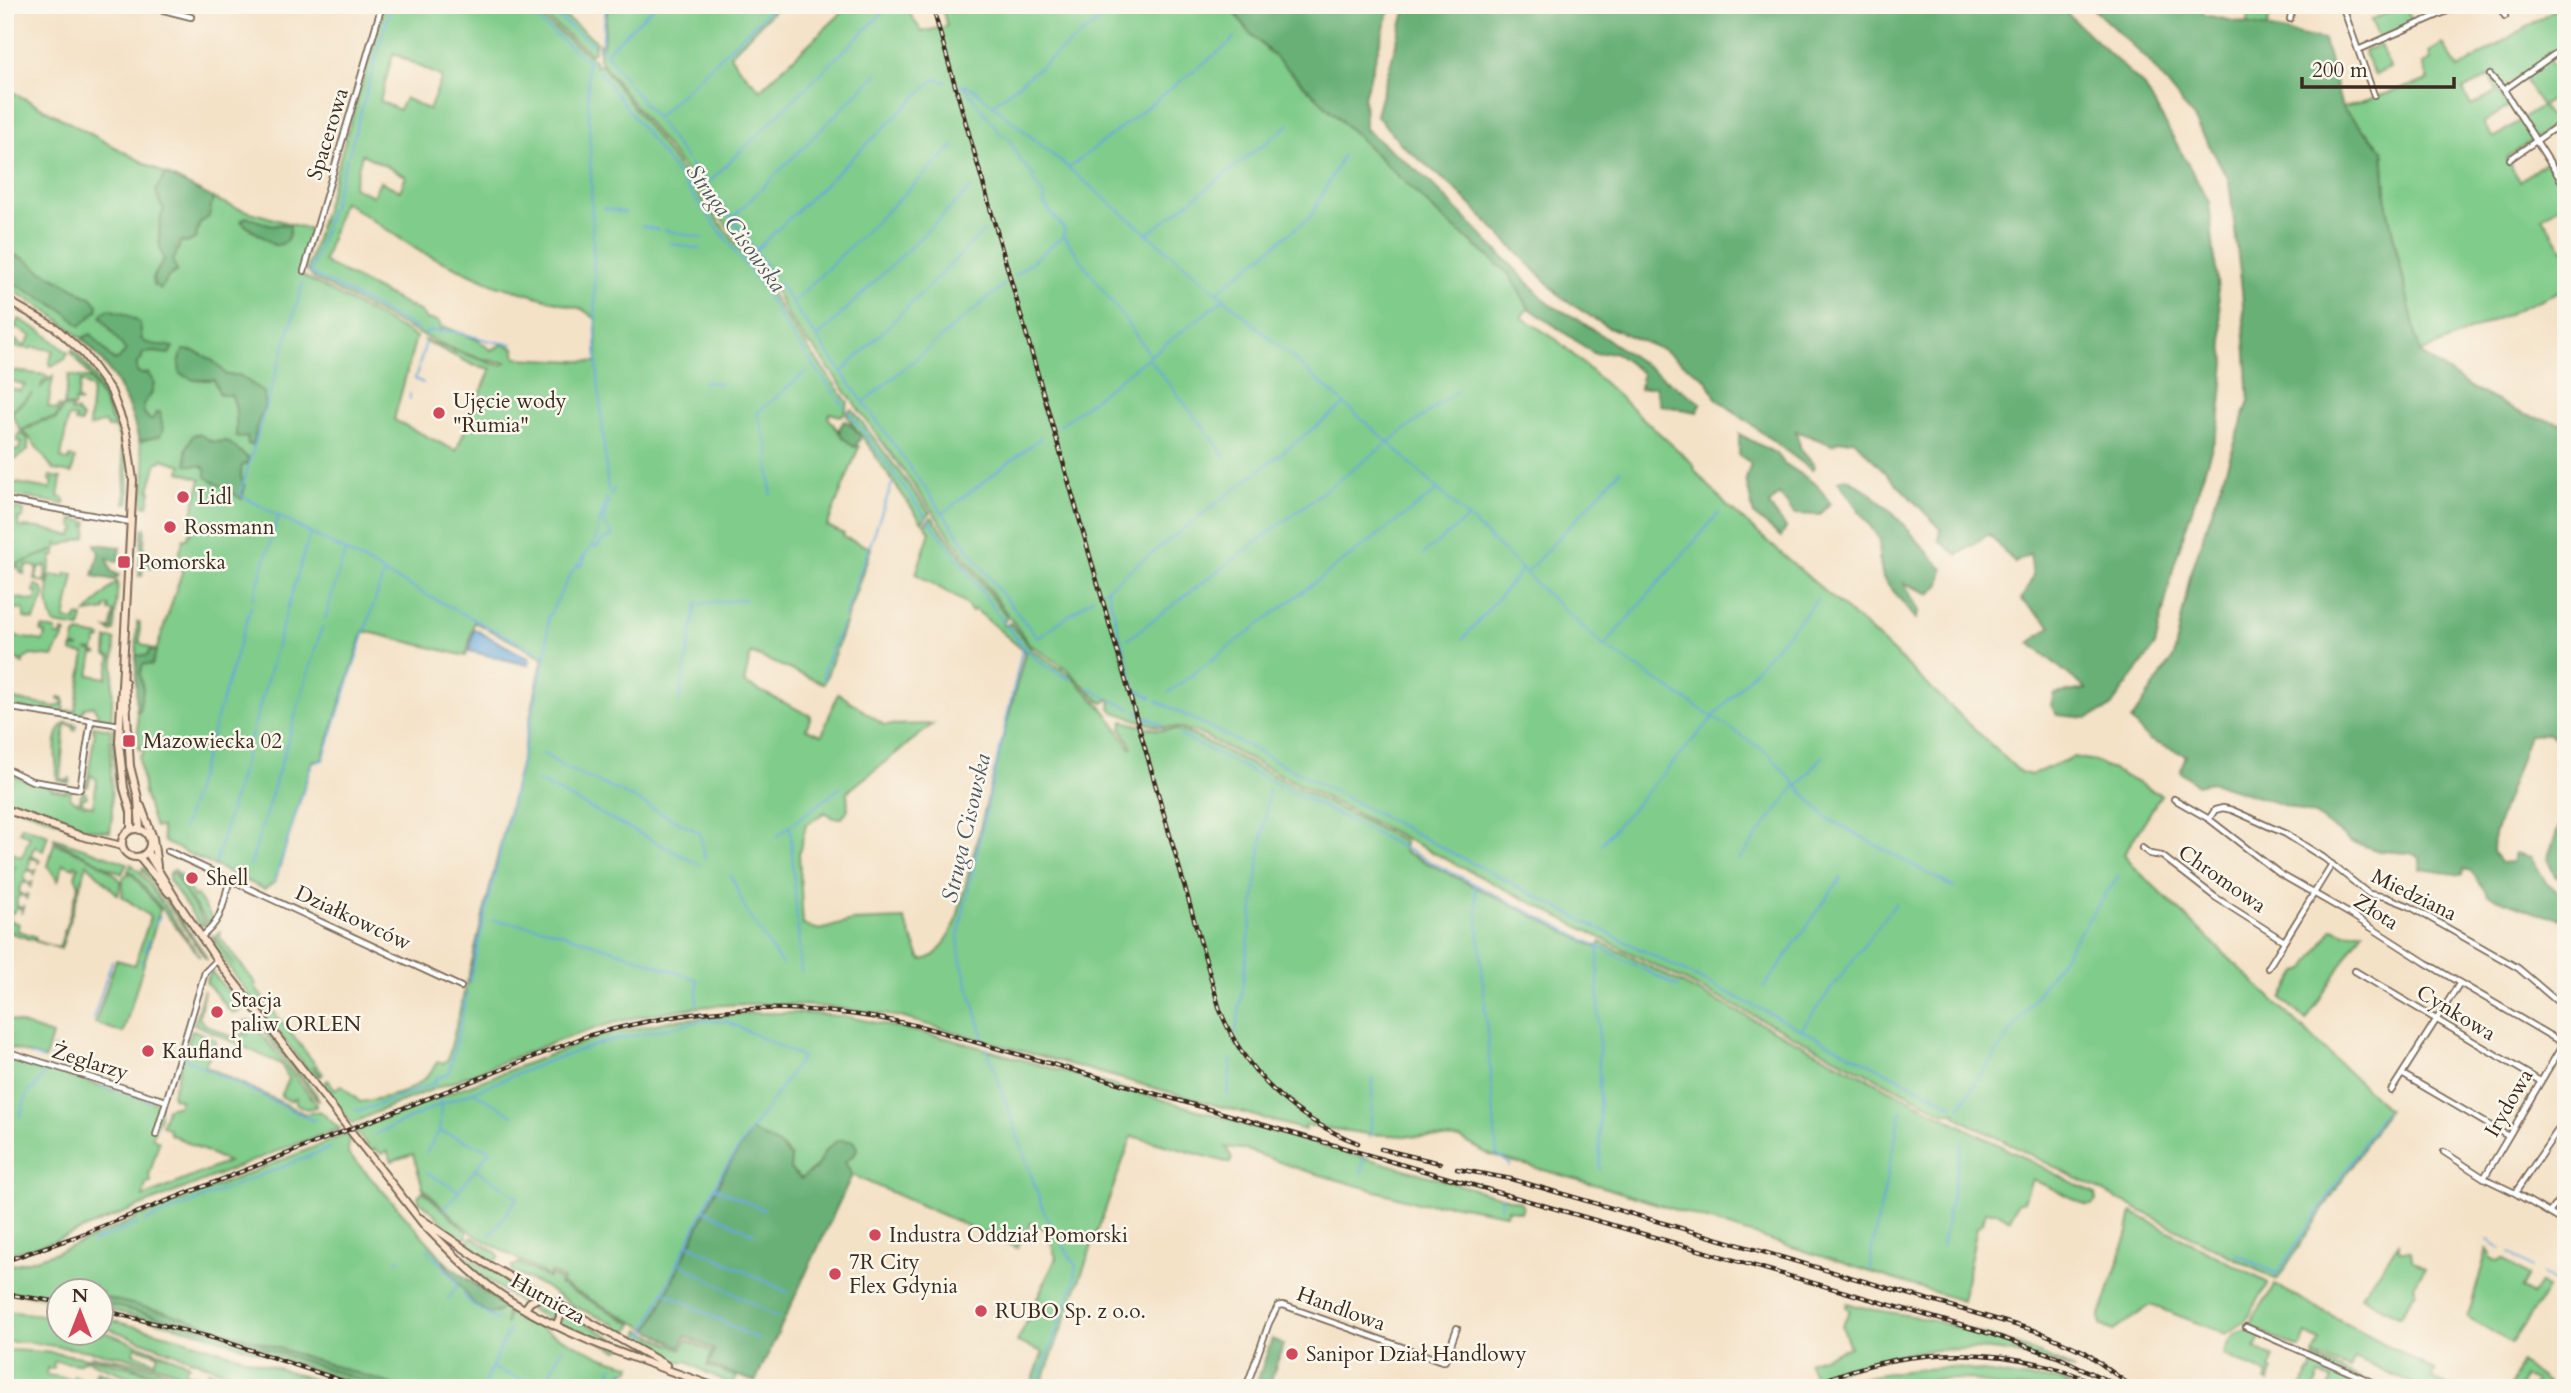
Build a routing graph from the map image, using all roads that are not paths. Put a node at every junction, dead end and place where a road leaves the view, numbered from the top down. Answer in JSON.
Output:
{"nodes":[{"id":1,"x":8,"y":5,"type":"edge"},
{"id":2,"x":144,"y":5,"type":"edge"},
{"id":3,"x":383,"y":5,"type":"edge"},
{"id":4,"x":2293,"y":5,"type":"edge"},
{"id":5,"x":2343,"y":5,"type":"edge"},
{"id":6,"x":2461,"y":5,"type":"edge"},
{"id":7,"x":2498,"y":5,"type":"edge"},
{"id":8,"x":5,"y":13,"type":"edge"},
{"id":9,"x":2505,"y":16,"type":"dead end"},
{"id":10,"x":191,"y":17,"type":"dead end"},
{"id":11,"x":2290,"y":19,"type":"dead end"},
{"id":12,"x":2566,"y":46,"type":"edge"},
{"id":13,"x":2358,"y":50,"type":"junction"},
{"id":14,"x":2490,"y":75,"type":"dead end"},
{"id":15,"x":2504,"y":90,"type":"junction"},
{"id":16,"x":2374,"y":94,"type":"dead end"},
{"id":17,"x":2566,"y":120,"type":"edge"},
{"id":18,"x":2536,"y":141,"type":"junction"},
{"id":19,"x":2510,"y":159,"type":"dead end"},
{"id":20,"x":2564,"y":181,"type":"edge"},
{"id":21,"x":2566,"y":188,"type":"edge"},
{"id":22,"x":304,"y":271,"type":"dead end"},
{"id":23,"x":5,"y":299,"type":"edge"},
{"id":24,"x":5,"y":499,"type":"edge"},
{"id":25,"x":132,"y":522,"type":"junction"},
{"id":26,"x":124,"y":671,"type":"junction"},
{"id":27,"x":5,"y":706,"type":"edge"},
{"id":28,"x":91,"y":721,"type":"junction"},
{"id":29,"x":120,"y":725,"type":"junction"},
{"id":30,"x":128,"y":726,"type":"junction"},
{"id":31,"x":5,"y":768,"type":"edge"},
{"id":32,"x":138,"y":798,"type":"junction"},
{"id":33,"x":2174,"y":799,"type":"dead end"},
{"id":34,"x":5,"y":809,"type":"edge"},
{"id":35,"x":2209,"y":820,"type":"junction"},
{"id":36,"x":131,"y":830,"type":"junction"},
{"id":37,"x":141,"y":830,"type":"junction"},
{"id":38,"x":122,"y":842,"type":"junction"},
{"id":39,"x":2142,"y":848,"type":"dead end"},
{"id":40,"x":169,"y":851,"type":"dead end"},
{"id":41,"x":147,"y":852,"type":"junction"},
{"id":42,"x":139,"y":857,"type":"junction"},
{"id":43,"x":2332,"y":864,"type":"junction"},
{"id":44,"x":157,"y":868,"type":"junction"},
{"id":45,"x":230,"y":879,"type":"junction"},
{"id":46,"x":2313,"y":893,"type":"junction"},
{"id":47,"x":177,"y":901,"type":"junction"},
{"id":48,"x":201,"y":937,"type":"junction"},
{"id":49,"x":2284,"y":941,"type":"junction"},
{"id":50,"x":217,"y":960,"type":"junction"},
{"id":51,"x":2269,"y":968,"type":"dead end"},
{"id":52,"x":2355,"y":971,"type":"dead end"},
{"id":53,"x":2459,"y":984,"type":"junction"},
{"id":54,"x":461,"y":987,"type":"dead end"},
{"id":55,"x":2566,"y":1009,"type":"edge"},
{"id":56,"x":2436,"y":1019,"type":"junction"},
{"id":57,"x":2564,"y":1044,"type":"edge"},
{"id":58,"x":5,"y":1051,"type":"edge"},
{"id":59,"x":2402,"y":1074,"type":"junction"},
{"id":60,"x":2540,"y":1081,"type":"junction"},
{"id":61,"x":2391,"y":1091,"type":"dead end"},
{"id":62,"x":166,"y":1101,"type":"junction"},
{"id":63,"x":2566,"y":1118,"type":"edge"},
{"id":64,"x":156,"y":1135,"type":"dead end"},
{"id":65,"x":2508,"y":1136,"type":"junction"},
{"id":66,"x":2444,"y":1152,"type":"dead end"},
{"id":67,"x":2484,"y":1178,"type":"junction"},
{"id":68,"x":2566,"y":1190,"type":"edge"},
{"id":69,"x":2515,"y":1193,"type":"junction"},
{"id":70,"x":2549,"y":1213,"type":"junction"},
{"id":71,"x":420,"y":1218,"type":"junction"},
{"id":72,"x":2566,"y":1223,"type":"edge"},
{"id":73,"x":463,"y":1248,"type":"junction"},
{"id":74,"x":454,"y":1256,"type":"junction"},
{"id":75,"x":542,"y":1296,"type":"junction"},
{"id":76,"x":559,"y":1306,"type":"junction"},
{"id":77,"x":525,"y":1309,"type":"junction"},
{"id":78,"x":556,"y":1326,"type":"junction"},
{"id":79,"x":2246,"y":1327,"type":"dead end"},
{"id":80,"x":1457,"y":1328,"type":"dead end"},
{"id":81,"x":628,"y":1344,"type":"junction"},
{"id":82,"x":624,"y":1354,"type":"junction"},
{"id":83,"x":682,"y":1374,"type":"junction"},
{"id":84,"x":718,"y":1388,"type":"edge"},
{"id":85,"x":1246,"y":1388,"type":"edge"},
{"id":86,"x":2386,"y":1388,"type":"edge"}],
"edges":[{"from":1,"to":8,"type":"street"},
{"from":2,"to":10,"type":"street"},
{"from":3,"to":22,"type":"street","name":"Spacerowa"},
{"from":4,"to":11,"type":"street"},
{"from":5,"to":13,"type":"street"},
{"from":6,"to":13,"type":"street"},
{"from":7,"to":9,"type":"street"},
{"from":12,"to":15,"type":"street"},
{"from":13,"to":16,"type":"street"},
{"from":14,"to":15,"type":"street"},
{"from":15,"to":18,"type":"street"},
{"from":17,"to":18,"type":"street"},
{"from":18,"to":19,"type":"street"},
{"from":18,"to":20,"type":"street"},
{"from":20,"to":21,"type":"street"},
{"from":23,"to":25,"type":"main road"},
{"from":24,"to":25,"type":"street"},
{"from":25,"to":26,"type":"main road"},
{"from":26,"to":29,"type":"main road"},
{"from":26,"to":30,"type":"main road"},
{"from":27,"to":28,"type":"street"},
{"from":28,"to":29,"type":"street"},
{"from":28,"to":31,"type":"street"},
{"from":29,"to":30,"type":"main road"},
{"from":29,"to":36,"type":"main road"},
{"from":30,"to":32,"type":"main road"},
{"from":32,"to":37,"type":"main road"},
{"from":32,"to":44,"type":"main road"},
{"from":33,"to":35,"type":"street","name":"Złota"},
{"from":34,"to":38,"type":"main road"},
{"from":35,"to":43,"type":"street","name":"Miedziana"},
{"from":35,"to":46,"type":"street","name":"Złota"},
{"from":36,"to":37,"type":"main road"},
{"from":36,"to":38,"type":"main road"},
{"from":37,"to":41,"type":"main road"},
{"from":38,"to":42,"type":"main road"},
{"from":39,"to":49,"type":"street","name":"Chromowa"},
{"from":40,"to":45,"type":"street","name":"Działkowców"},
{"from":41,"to":42,"type":"main road"},
{"from":41,"to":44,"type":"main road"},
{"from":42,"to":47,"type":"main road"},
{"from":43,"to":46,"type":"street"},
{"from":43,"to":55,"type":"street","name":"Miedziana"},
{"from":44,"to":47,"type":"main road"},
{"from":45,"to":48,"type":"street"},
{"from":45,"to":54,"type":"street","name":"Działkowców"},
{"from":46,"to":49,"type":"street"},
{"from":46,"to":53,"type":"street","name":"Złota"},
{"from":47,"to":48,"type":"main road","name":"Hutnicza"},
{"from":48,"to":50,"type":"main road","name":"Hutnicza"},
{"from":49,"to":51,"type":"street"},
{"from":50,"to":62,"type":"street"},
{"from":50,"to":71,"type":"main road","name":"Hutnicza"},
{"from":52,"to":56,"type":"street","name":"Cynkowa"},
{"from":53,"to":56,"type":"street"},
{"from":53,"to":57,"type":"street","name":"Złota"},
{"from":56,"to":59,"type":"street"},
{"from":56,"to":60,"type":"street","name":"Cynkowa"},
{"from":57,"to":60,"type":"street","name":"Irydowa"},
{"from":58,"to":62,"type":"street","name":"Żeglarzy"},
{"from":59,"to":61,"type":"street"},
{"from":59,"to":65,"type":"street"},
{"from":60,"to":65,"type":"street","name":"Irydowa"},
{"from":62,"to":64,"type":"street"},
{"from":63,"to":69,"type":"street"},
{"from":65,"to":67,"type":"street","name":"Irydowa"},
{"from":66,"to":67,"type":"street"},
{"from":67,"to":69,"type":"street"},
{"from":68,"to":70,"type":"street"},
{"from":69,"to":70,"type":"street"},
{"from":70,"to":72,"type":"street"},
{"from":71,"to":73,"type":"main road","name":"Hutnicza"},
{"from":71,"to":74,"type":"main road","name":"Hutnicza"},
{"from":73,"to":74,"type":"main road"},
{"from":73,"to":75,"type":"main road","name":"Hutnicza"},
{"from":74,"to":77,"type":"main road","name":"Hutnicza"},
{"from":75,"to":76,"type":"main road","name":"Hutnicza"},
{"from":75,"to":77,"type":"main road"},
{"from":76,"to":78,"type":"main road"},
{"from":76,"to":81,"type":"main road","name":"Hutnicza"},
{"from":77,"to":78,"type":"main road","name":"Hutnicza"},
{"from":78,"to":82,"type":"main road","name":"Hutnicza"},
{"from":79,"to":86,"type":"street"},
{"from":80,"to":85,"type":"street","name":"Handlowa"},
{"from":81,"to":82,"type":"main road"},
{"from":81,"to":83,"type":"main road","name":"Hutnicza"},
{"from":82,"to":83,"type":"main road","name":"Hutnicza"},
{"from":83,"to":84,"type":"main road","name":"Hutnicza"}]}
